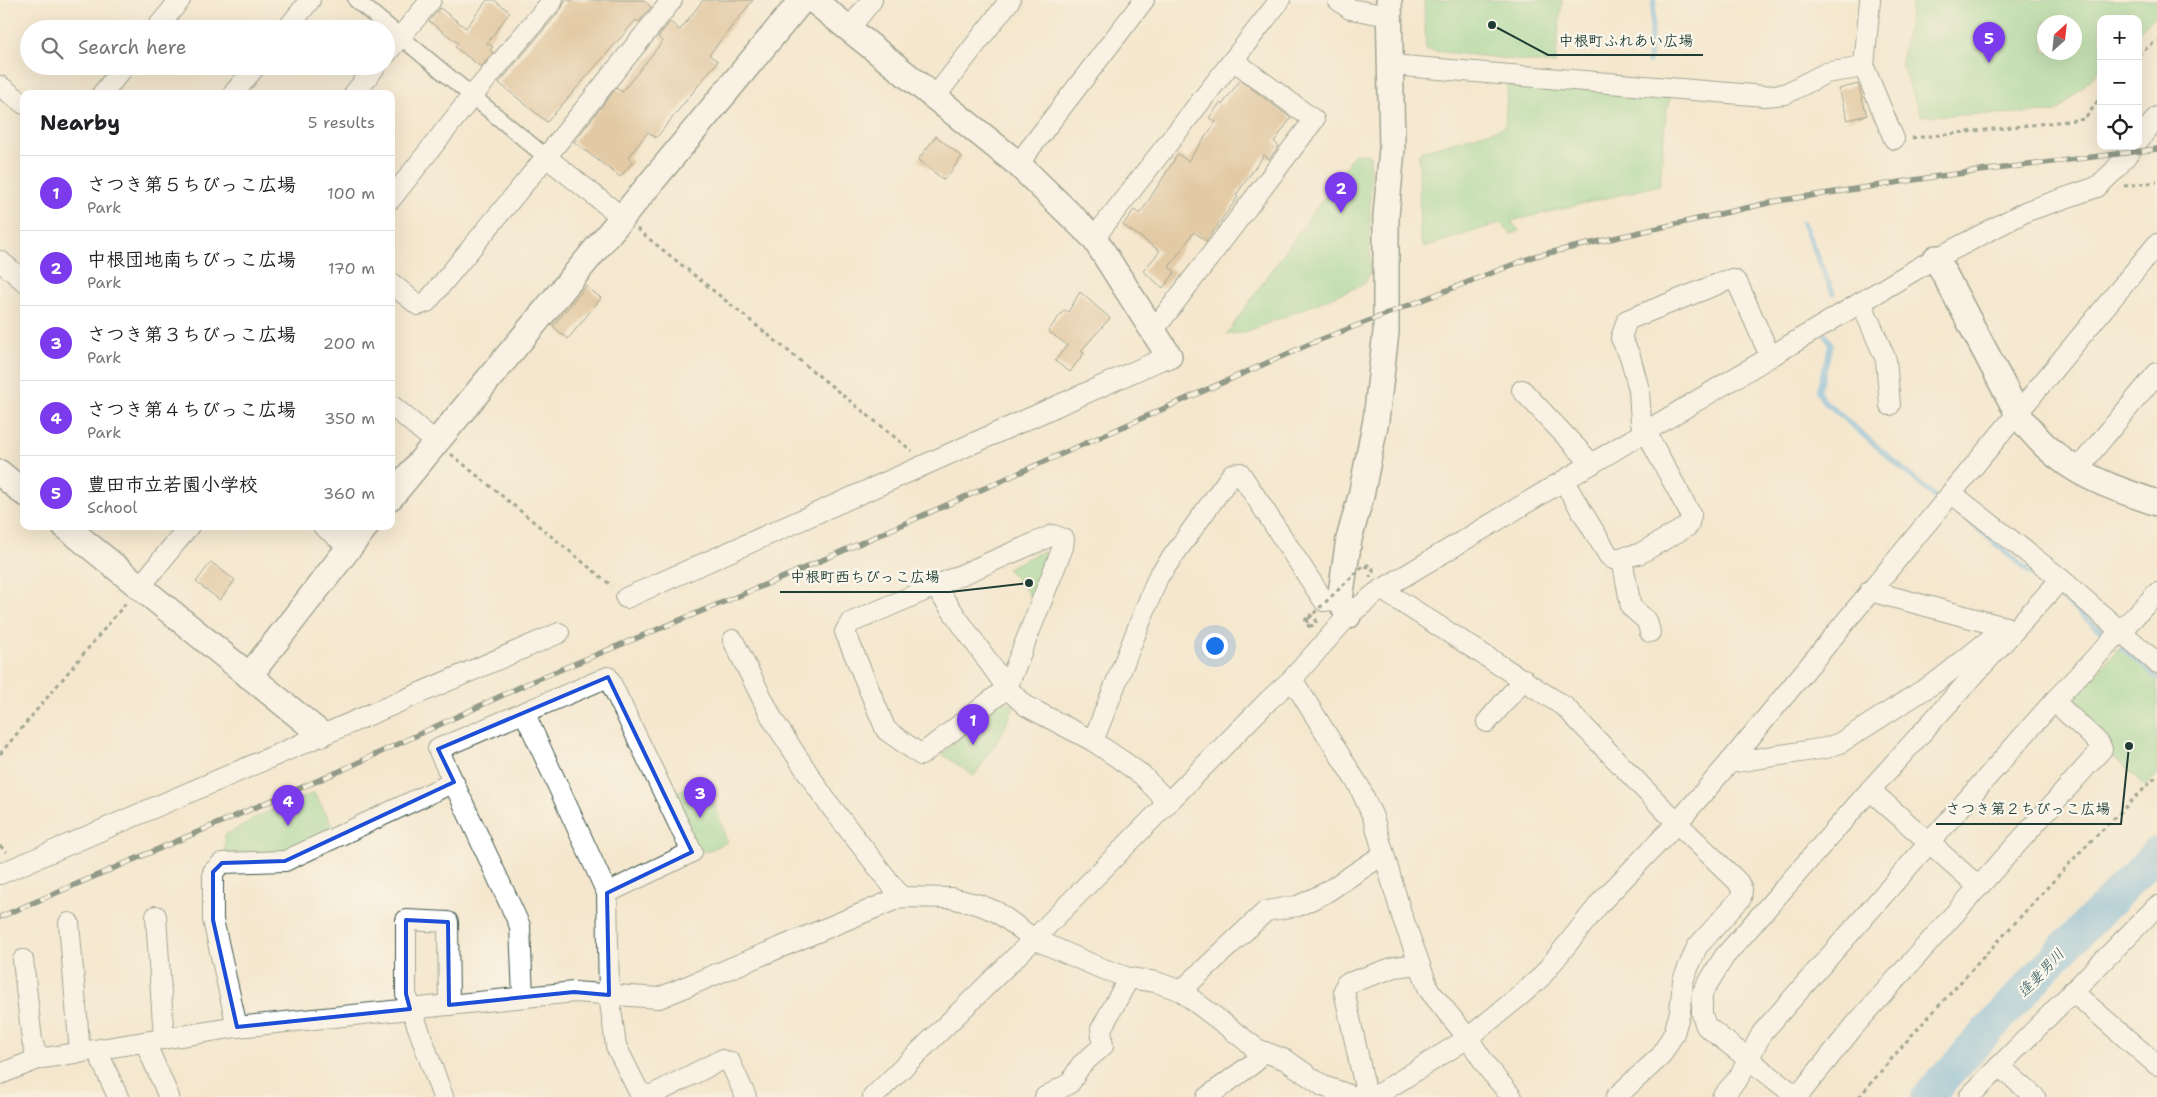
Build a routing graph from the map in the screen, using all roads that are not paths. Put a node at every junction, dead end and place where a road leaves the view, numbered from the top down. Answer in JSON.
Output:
{"nodes":[{"id":1,"x":180,"y":0,"type":"edge"},
{"id":2,"x":310,"y":0,"type":"edge"},
{"id":3,"x":356,"y":0,"type":"edge"},
{"id":4,"x":431,"y":0,"type":"edge"},
{"id":5,"x":553,"y":0,"type":"edge"},
{"id":6,"x":672,"y":0,"type":"edge"},
{"id":7,"x":802,"y":0,"type":"edge"},
{"id":8,"x":813,"y":0,"type":"edge"},
{"id":9,"x":872,"y":0,"type":"edge"},
{"id":10,"x":1010,"y":0,"type":"edge"},
{"id":11,"x":1144,"y":0,"type":"edge"},
{"id":12,"x":1280,"y":0,"type":"edge"},
{"id":13,"x":1338,"y":0,"type":"edge"},
{"id":14,"x":1870,"y":0,"type":"edge"},
{"id":15,"x":1389,"y":8,"type":"edge"},
{"id":16,"x":163,"y":20,"type":"edge"},
{"id":17,"x":293,"y":20,"type":"edge"},
{"id":18,"x":380,"y":20,"type":"edge"},
{"id":19,"x":849,"y":30,"type":"junction"},
{"id":20,"x":395,"y":33,"type":"edge"},
{"id":21,"x":400,"y":37,"type":"junction"},
{"id":22,"x":395,"y":43,"type":"edge"},
{"id":23,"x":1233,"y":60,"type":"junction"},
{"id":24,"x":1391,"y":65,"type":"junction"},
{"id":25,"x":1864,"y":67,"type":"junction"},
{"id":26,"x":118,"y":75,"type":"edge"},
{"id":27,"x":249,"y":75,"type":"edge"},
{"id":28,"x":369,"y":75,"type":"edge"},
{"id":29,"x":0,"y":86,"type":"edge"},
{"id":30,"x":105,"y":90,"type":"edge"},
{"id":31,"x":236,"y":90,"type":"edge"},
{"id":32,"x":357,"y":90,"type":"edge"},
{"id":33,"x":473,"y":95,"type":"junction"},
{"id":34,"x":934,"y":98,"type":"junction"},
{"id":35,"x":20,"y":101,"type":"edge"},
{"id":36,"x":2157,"y":117,"type":"edge"},
{"id":37,"x":2142,"y":136,"type":"edge"},
{"id":38,"x":1894,"y":140,"type":"road end"},
{"id":39,"x":2131,"y":150,"type":"edge"},
{"id":40,"x":546,"y":157,"type":"junction"},
{"id":41,"x":1018,"y":164,"type":"junction"},
{"id":42,"x":395,"y":194,"type":"edge"},
{"id":43,"x":623,"y":218,"type":"junction"},
{"id":44,"x":1094,"y":238,"type":"junction"},
{"id":45,"x":2157,"y":244,"type":"edge"},
{"id":46,"x":1936,"y":258,"type":"junction"},
{"id":47,"x":0,"y":261,"type":"edge"},
{"id":48,"x":20,"y":278,"type":"edge"},
{"id":49,"x":395,"y":286,"type":"edge"},
{"id":50,"x":1861,"y":302,"type":"junction"},
{"id":51,"x":1153,"y":331,"type":"junction"},
{"id":52,"x":1168,"y":356,"type":"joint"},
{"id":53,"x":1770,"y":356,"type":"junction"},
{"id":54,"x":2157,"y":373,"type":"edge"},
{"id":55,"x":1522,"y":390,"type":"dead end"},
{"id":56,"x":1890,"y":405,"type":"dead end"},
{"id":57,"x":395,"y":408,"type":"edge"},
{"id":58,"x":2018,"y":414,"type":"junction"},
{"id":59,"x":1644,"y":431,"type":"junction"},
{"id":60,"x":437,"y":443,"type":"junction"},
{"id":61,"x":1592,"y":464,"type":"junction"},
{"id":62,"x":2076,"y":471,"type":"junction"},
{"id":63,"x":0,"y":474,"type":"edge"},
{"id":64,"x":1564,"y":482,"type":"junction"},
{"id":65,"x":20,"y":490,"type":"edge"},
{"id":66,"x":395,"y":492,"type":"edge"},
{"id":67,"x":1951,"y":494,"type":"junction"},
{"id":68,"x":2155,"y":498,"type":"edge"},
{"id":69,"x":70,"y":530,"type":"edge"},
{"id":70,"x":186,"y":530,"type":"edge"},
{"id":71,"x":328,"y":530,"type":"edge"},
{"id":72,"x":363,"y":530,"type":"edge"},
{"id":73,"x":349,"y":547,"type":"junction"},
{"id":74,"x":1622,"y":559,"type":"junction"},
{"id":75,"x":2061,"y":579,"type":"junction"},
{"id":76,"x":1379,"y":583,"type":"junction"},
{"id":77,"x":140,"y":587,"type":"junction"},
{"id":78,"x":936,"y":588,"type":"junction"},
{"id":79,"x":1870,"y":591,"type":"junction"},
{"id":80,"x":2157,"y":593,"type":"edge"},
{"id":81,"x":626,"y":598,"type":"road end"},
{"id":82,"x":1344,"y":607,"type":"junction"},
{"id":83,"x":2009,"y":630,"type":"junction"},
{"id":84,"x":2119,"y":631,"type":"junction"},
{"id":85,"x":1650,"y":632,"type":"dead end"},
{"id":86,"x":559,"y":633,"type":"dead end"},
{"id":87,"x":733,"y":640,"type":"dead end"},
{"id":88,"x":2157,"y":663,"type":"edge"},
{"id":89,"x":249,"y":676,"type":"junction"},
{"id":90,"x":1292,"y":679,"type":"junction"},
{"id":91,"x":1524,"y":679,"type":"junction"},
{"id":92,"x":1007,"y":688,"type":"junction"},
{"id":93,"x":2054,"y":701,"type":"junction"},
{"id":94,"x":524,"y":712,"type":"junction"},
{"id":95,"x":1486,"y":722,"type":"dead end"},
{"id":96,"x":322,"y":734,"type":"junction"},
{"id":97,"x":1093,"y":741,"type":"junction"},
{"id":98,"x":1729,"y":763,"type":"junction"},
{"id":99,"x":454,"y":782,"type":"junction"},
{"id":100,"x":1870,"y":790,"type":"junction"},
{"id":101,"x":1166,"y":805,"type":"junction"},
{"id":102,"x":1677,"y":823,"type":"junction"},
{"id":103,"x":1929,"y":842,"type":"junction"},
{"id":104,"x":1384,"y":854,"type":"junction"},
{"id":105,"x":0,"y":874,"type":"edge"},
{"id":106,"x":1979,"y":887,"type":"junction"},
{"id":107,"x":607,"y":893,"type":"junction"},
{"id":108,"x":901,"y":897,"type":"junction"},
{"id":109,"x":2157,"y":906,"type":"edge"},
{"id":110,"x":156,"y":916,"type":"dead end"},
{"id":111,"x":68,"y":923,"type":"dead end"},
{"id":112,"x":1034,"y":938,"type":"junction"},
{"id":113,"x":23,"y":960,"type":"dead end"},
{"id":114,"x":1418,"y":964,"type":"junction"},
{"id":115,"x":1129,"y":978,"type":"junction"},
{"id":116,"x":1181,"y":991,"type":"junction"},
{"id":117,"x":2072,"y":991,"type":"junction"},
{"id":118,"x":609,"y":994,"type":"junction"},
{"id":119,"x":523,"y":997,"type":"junction"},
{"id":120,"x":449,"y":1005,"type":"junction"},
{"id":121,"x":410,"y":1009,"type":"junction"},
{"id":122,"x":236,"y":1027,"type":"junction"},
{"id":123,"x":1468,"y":1038,"type":"junction"},
{"id":124,"x":154,"y":1041,"type":"junction"},
{"id":125,"x":1257,"y":1049,"type":"junction"},
{"id":126,"x":89,"y":1051,"type":"junction"},
{"id":127,"x":1749,"y":1057,"type":"junction"},
{"id":128,"x":38,"y":1060,"type":"junction"},
{"id":129,"x":2157,"y":1065,"type":"edge"},
{"id":130,"x":1999,"y":1066,"type":"junction"},
{"id":131,"x":0,"y":1074,"type":"edge"},
{"id":132,"x":118,"y":1097,"type":"edge"},
{"id":133,"x":169,"y":1097,"type":"edge"},
{"id":134,"x":443,"y":1097,"type":"edge"},
{"id":135,"x":746,"y":1097,"type":"edge"},
{"id":136,"x":873,"y":1097,"type":"edge"},
{"id":137,"x":1045,"y":1097,"type":"edge"},
{"id":138,"x":1207,"y":1097,"type":"edge"},
{"id":139,"x":1355,"y":1097,"type":"edge"},
{"id":140,"x":1366,"y":1097,"type":"edge"},
{"id":141,"x":1374,"y":1097,"type":"edge"},
{"id":142,"x":1512,"y":1097,"type":"edge"},
{"id":143,"x":1616,"y":1097,"type":"edge"},
{"id":144,"x":1722,"y":1097,"type":"edge"},
{"id":145,"x":1968,"y":1097,"type":"edge"},
{"id":146,"x":2035,"y":1097,"type":"edge"}],
"edges":[{"from":1,"to":16,"type":"street"},
{"from":2,"to":17,"type":"street"},
{"from":3,"to":18,"type":"street"},
{"from":4,"to":21,"type":"street"},
{"from":5,"to":33,"type":"street"},
{"from":6,"to":40,"type":"street"},
{"from":7,"to":43,"type":"street"},
{"from":8,"to":19,"type":"street"},
{"from":9,"to":19,"type":"street"},
{"from":10,"to":34,"type":"street"},
{"from":11,"to":41,"type":"street"},
{"from":12,"to":23,"type":"street"},
{"from":13,"to":15,"type":"street"},
{"from":14,"to":25,"type":"street"},
{"from":15,"to":24,"type":"street"},
{"from":19,"to":34,"type":"street"},
{"from":20,"to":21,"type":"street"},
{"from":21,"to":22,"type":"street"},
{"from":21,"to":33,"type":"street"},
{"from":23,"to":44,"type":"street"},
{"from":23,"to":51,"type":"street"},
{"from":24,"to":25,"type":"street"},
{"from":24,"to":82,"type":"street"},
{"from":25,"to":38,"type":"street"},
{"from":26,"to":30,"type":"street"},
{"from":27,"to":31,"type":"street"},
{"from":28,"to":32,"type":"street"},
{"from":29,"to":35,"type":"street"},
{"from":33,"to":40,"type":"street"},
{"from":33,"to":42,"type":"street"},
{"from":34,"to":41,"type":"street"},
{"from":36,"to":37,"type":"street"},
{"from":39,"to":46,"type":"street"},
{"from":40,"to":43,"type":"street"},
{"from":40,"to":49,"type":"street"},
{"from":41,"to":44,"type":"street"},
{"from":43,"to":60,"type":"street"},
{"from":44,"to":51,"type":"street"},
{"from":45,"to":58,"type":"street"},
{"from":46,"to":50,"type":"street"},
{"from":46,"to":58,"type":"street"},
{"from":47,"to":48,"type":"street"},
{"from":50,"to":53,"type":"street"},
{"from":50,"to":56,"type":"street"},
{"from":51,"to":52,"type":"street"},
{"from":52,"to":81,"type":"street"},
{"from":53,"to":59,"type":"street"},
{"from":53,"to":59,"type":"street"},
{"from":54,"to":62,"type":"street"},
{"from":55,"to":61,"type":"street"},
{"from":57,"to":60,"type":"street"},
{"from":58,"to":62,"type":"street"},
{"from":58,"to":67,"type":"street"},
{"from":59,"to":61,"type":"street"},
{"from":59,"to":74,"type":"street"},
{"from":60,"to":66,"type":"street"},
{"from":61,"to":64,"type":"street"},
{"from":62,"to":68,"type":"street"},
{"from":63,"to":65,"type":"street"},
{"from":64,"to":74,"type":"street"},
{"from":64,"to":76,"type":"street"},
{"from":67,"to":75,"type":"street"},
{"from":67,"to":79,"type":"street"},
{"from":69,"to":77,"type":"street"},
{"from":70,"to":77,"type":"street"},
{"from":71,"to":73,"type":"street"},
{"from":72,"to":73,"type":"street"},
{"from":73,"to":89,"type":"street"},
{"from":74,"to":85,"type":"street"},
{"from":75,"to":83,"type":"street"},
{"from":75,"to":84,"type":"street"},
{"from":76,"to":82,"type":"street"},
{"from":76,"to":91,"type":"street"},
{"from":77,"to":89,"type":"street"},
{"from":78,"to":92,"type":"street"},
{"from":78,"to":92,"type":"street"},
{"from":78,"to":92,"type":"street"},
{"from":79,"to":83,"type":"street"},
{"from":79,"to":98,"type":"street"},
{"from":80,"to":84,"type":"street"},
{"from":82,"to":90,"type":"street"},
{"from":82,"to":97,"type":"street"},
{"from":83,"to":98,"type":"street"},
{"from":83,"to":100,"type":"street"},
{"from":84,"to":88,"type":"street"},
{"from":84,"to":93,"type":"street"},
{"from":86,"to":96,"type":"street"},
{"from":87,"to":108,"type":"street"},
{"from":89,"to":96,"type":"street"},
{"from":90,"to":101,"type":"street"},
{"from":90,"to":104,"type":"street"},
{"from":91,"to":95,"type":"street"},
{"from":91,"to":102,"type":"street"},
{"from":92,"to":97,"type":"street"},
{"from":93,"to":103,"type":"street"},
{"from":93,"to":106,"type":"street"},
{"from":94,"to":99,"type":"street"},
{"from":94,"to":107,"type":"street"},
{"from":94,"to":107,"type":"street"},
{"from":96,"to":105,"type":"street"},
{"from":97,"to":101,"type":"street"},
{"from":98,"to":102,"type":"street"},
{"from":99,"to":119,"type":"street"},
{"from":99,"to":122,"type":"street"},
{"from":100,"to":103,"type":"street"},
{"from":100,"to":127,"type":"street"},
{"from":101,"to":112,"type":"street"},
{"from":102,"to":123,"type":"street"},
{"from":102,"to":143,"type":"street"},
{"from":103,"to":106,"type":"street"},
{"from":103,"to":127,"type":"street"},
{"from":104,"to":114,"type":"street"},
{"from":104,"to":116,"type":"street"},
{"from":106,"to":127,"type":"street"},
{"from":107,"to":118,"type":"street"},
{"from":108,"to":112,"type":"street"},
{"from":108,"to":118,"type":"street"},
{"from":109,"to":117,"type":"street"},
{"from":110,"to":124,"type":"street"},
{"from":111,"to":126,"type":"street"},
{"from":112,"to":115,"type":"street"},
{"from":112,"to":136,"type":"street"},
{"from":113,"to":128,"type":"street"},
{"from":114,"to":123,"type":"street"},
{"from":114,"to":140,"type":"street"},
{"from":115,"to":116,"type":"street"},
{"from":115,"to":137,"type":"street"},
{"from":116,"to":125,"type":"street"},
{"from":117,"to":129,"type":"street"},
{"from":117,"to":130,"type":"street"},
{"from":118,"to":119,"type":"street"},
{"from":118,"to":135,"type":"street"},
{"from":119,"to":120,"type":"street"},
{"from":120,"to":121,"type":"street"},
{"from":120,"to":121,"type":"street"},
{"from":121,"to":122,"type":"street"},
{"from":121,"to":134,"type":"street"},
{"from":122,"to":124,"type":"street"},
{"from":123,"to":141,"type":"street"},
{"from":123,"to":142,"type":"street"},
{"from":124,"to":126,"type":"street"},
{"from":124,"to":133,"type":"street"},
{"from":125,"to":138,"type":"street"},
{"from":125,"to":139,"type":"street"},
{"from":126,"to":128,"type":"street"},
{"from":126,"to":132,"type":"street"},
{"from":127,"to":144,"type":"street"},
{"from":128,"to":131,"type":"street"},
{"from":130,"to":145,"type":"street"},
{"from":130,"to":146,"type":"street"}]}
